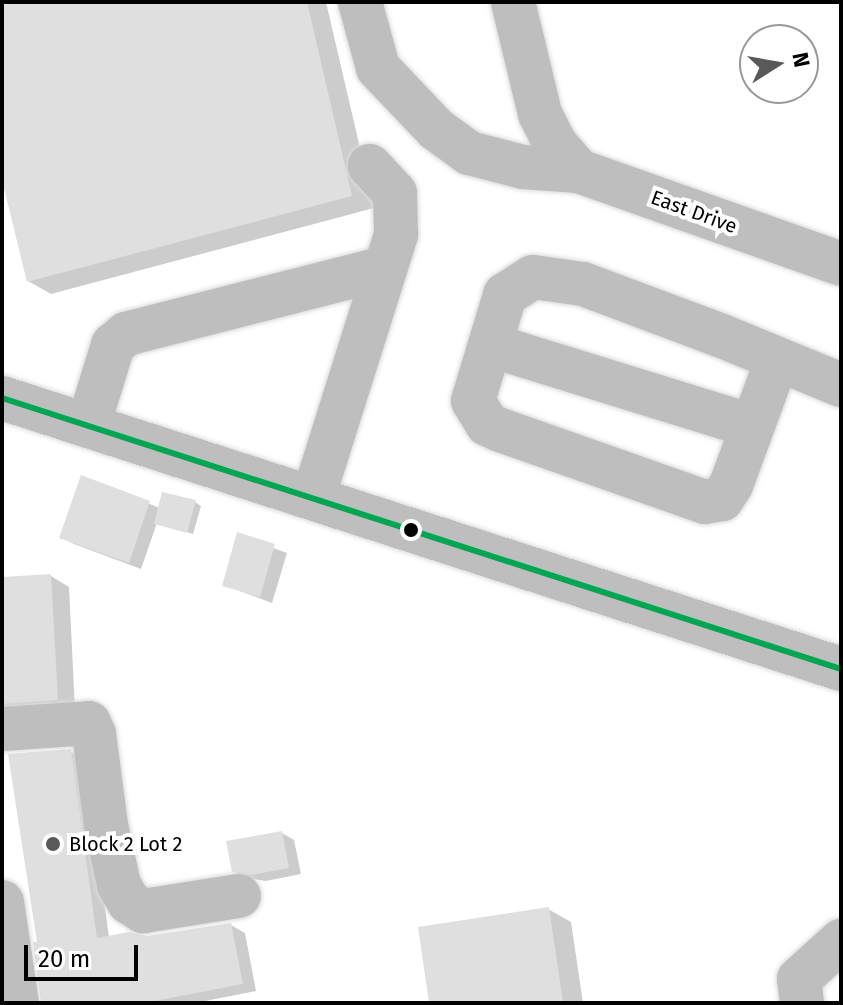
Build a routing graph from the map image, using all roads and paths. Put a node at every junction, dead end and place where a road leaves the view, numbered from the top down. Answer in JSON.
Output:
{"nodes":[{"id":1,"x":360,"y":2,"type":"edge"},
{"id":2,"x":513,"y":2,"type":"edge"},
{"id":3,"x":568,"y":158,"type":"junction"},
{"id":4,"x":370,"y":166,"type":"dead end"},
{"id":5,"x":841,"y":264,"type":"edge"},
{"id":6,"x":385,"y":268,"type":"junction"},
{"id":7,"x":490,"y":345,"type":"junction"},
{"id":8,"x":777,"y":360,"type":"junction"},
{"id":9,"x":841,"y":385,"type":"edge"},
{"id":10,"x":2,"y":398,"type":"edge"},
{"id":11,"x":88,"y":426,"type":"junction"},
{"id":12,"x":752,"y":426,"type":"junction"},
{"id":13,"x":313,"y":498,"type":"junction"},
{"id":14,"x":841,"y":669,"type":"edge"},
{"id":15,"x":2,"y":729,"type":"edge"},
{"id":16,"x":239,"y":896,"type":"dead end"},
{"id":17,"x":2,"y":902,"type":"edge"},
{"id":18,"x":841,"y":941,"type":"edge"},
{"id":19,"x":17,"y":1003,"type":"edge"},
{"id":20,"x":802,"y":1003,"type":"edge"}],
"edges":[{"from":1,"to":3,"type":"street","name":"East Drive"},
{"from":2,"to":3,"type":"street"},
{"from":3,"to":5,"type":"street","name":"East Drive"},
{"from":4,"to":6,"type":"street"},
{"from":6,"to":11,"type":"street"},
{"from":6,"to":13,"type":"street"},
{"from":7,"to":8,"type":"street"},
{"from":7,"to":12,"type":"street"},
{"from":7,"to":12,"type":"street"},
{"from":8,"to":9,"type":"street"},
{"from":8,"to":12,"type":"street"},
{"from":10,"to":11,"type":"street"},
{"from":11,"to":13,"type":"street"},
{"from":13,"to":14,"type":"street"},
{"from":15,"to":16,"type":"street"},
{"from":17,"to":19,"type":"street"},
{"from":18,"to":20,"type":"street"}]}
